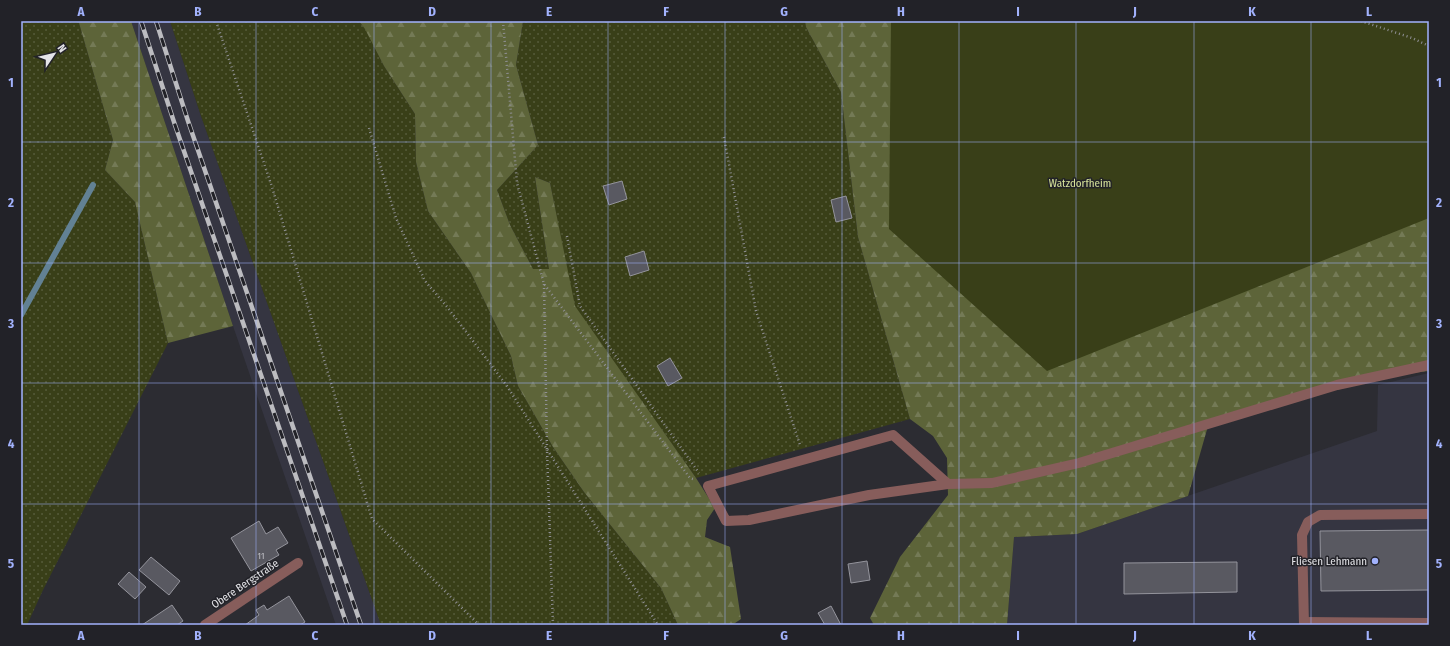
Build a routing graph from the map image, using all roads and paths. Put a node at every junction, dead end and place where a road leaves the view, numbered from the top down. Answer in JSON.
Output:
{"nodes":[{"id":1,"x":216,"y":21,"type":"edge"},
{"id":2,"x":503,"y":21,"type":"edge"},
{"id":3,"x":1361,"y":21,"type":"edge"},
{"id":4,"x":1429,"y":46,"type":"edge"},
{"id":5,"x":369,"y":128,"type":"dead end"},
{"id":6,"x":724,"y":137,"type":"dead end"},
{"id":7,"x":567,"y":236,"type":"dead end"},
{"id":8,"x":544,"y":284,"type":"junction"},
{"id":9,"x":1429,"y":365,"type":"edge"},
{"id":10,"x":548,"y":449,"type":"junction"},
{"id":11,"x":807,"y":458,"type":"junction"},
{"id":12,"x":948,"y":484,"type":"junction"},
{"id":13,"x":708,"y":486,"type":"junction"},
{"id":14,"x":1429,"y":514,"type":"edge"},
{"id":15,"x":298,"y":563,"type":"dead end"},
{"id":16,"x":1304,"y":623,"type":"edge"},
{"id":17,"x":1429,"y":623,"type":"edge"},
{"id":18,"x":205,"y":625,"type":"edge"},
{"id":19,"x":479,"y":625,"type":"edge"},
{"id":20,"x":553,"y":625,"type":"edge"},
{"id":21,"x":658,"y":625,"type":"edge"}],
"edges":[{"from":1,"to":19,"type":"path"},
{"from":2,"to":8,"type":"path"},
{"from":3,"to":4,"type":"path"},
{"from":5,"to":10,"type":"path"},
{"from":6,"to":11,"type":"path"},
{"from":7,"to":13,"type":"path"},
{"from":8,"to":10,"type":"path"},
{"from":8,"to":13,"type":"path"},
{"from":9,"to":12,"type":"street"},
{"from":10,"to":20,"type":"path"},
{"from":10,"to":21,"type":"path"},
{"from":11,"to":12,"type":"street"},
{"from":11,"to":13,"type":"street"},
{"from":12,"to":13,"type":"street"},
{"from":14,"to":16,"type":"street"},
{"from":15,"to":18,"type":"street","name":"Obere Bergstraße"},
{"from":16,"to":17,"type":"street"}]}
